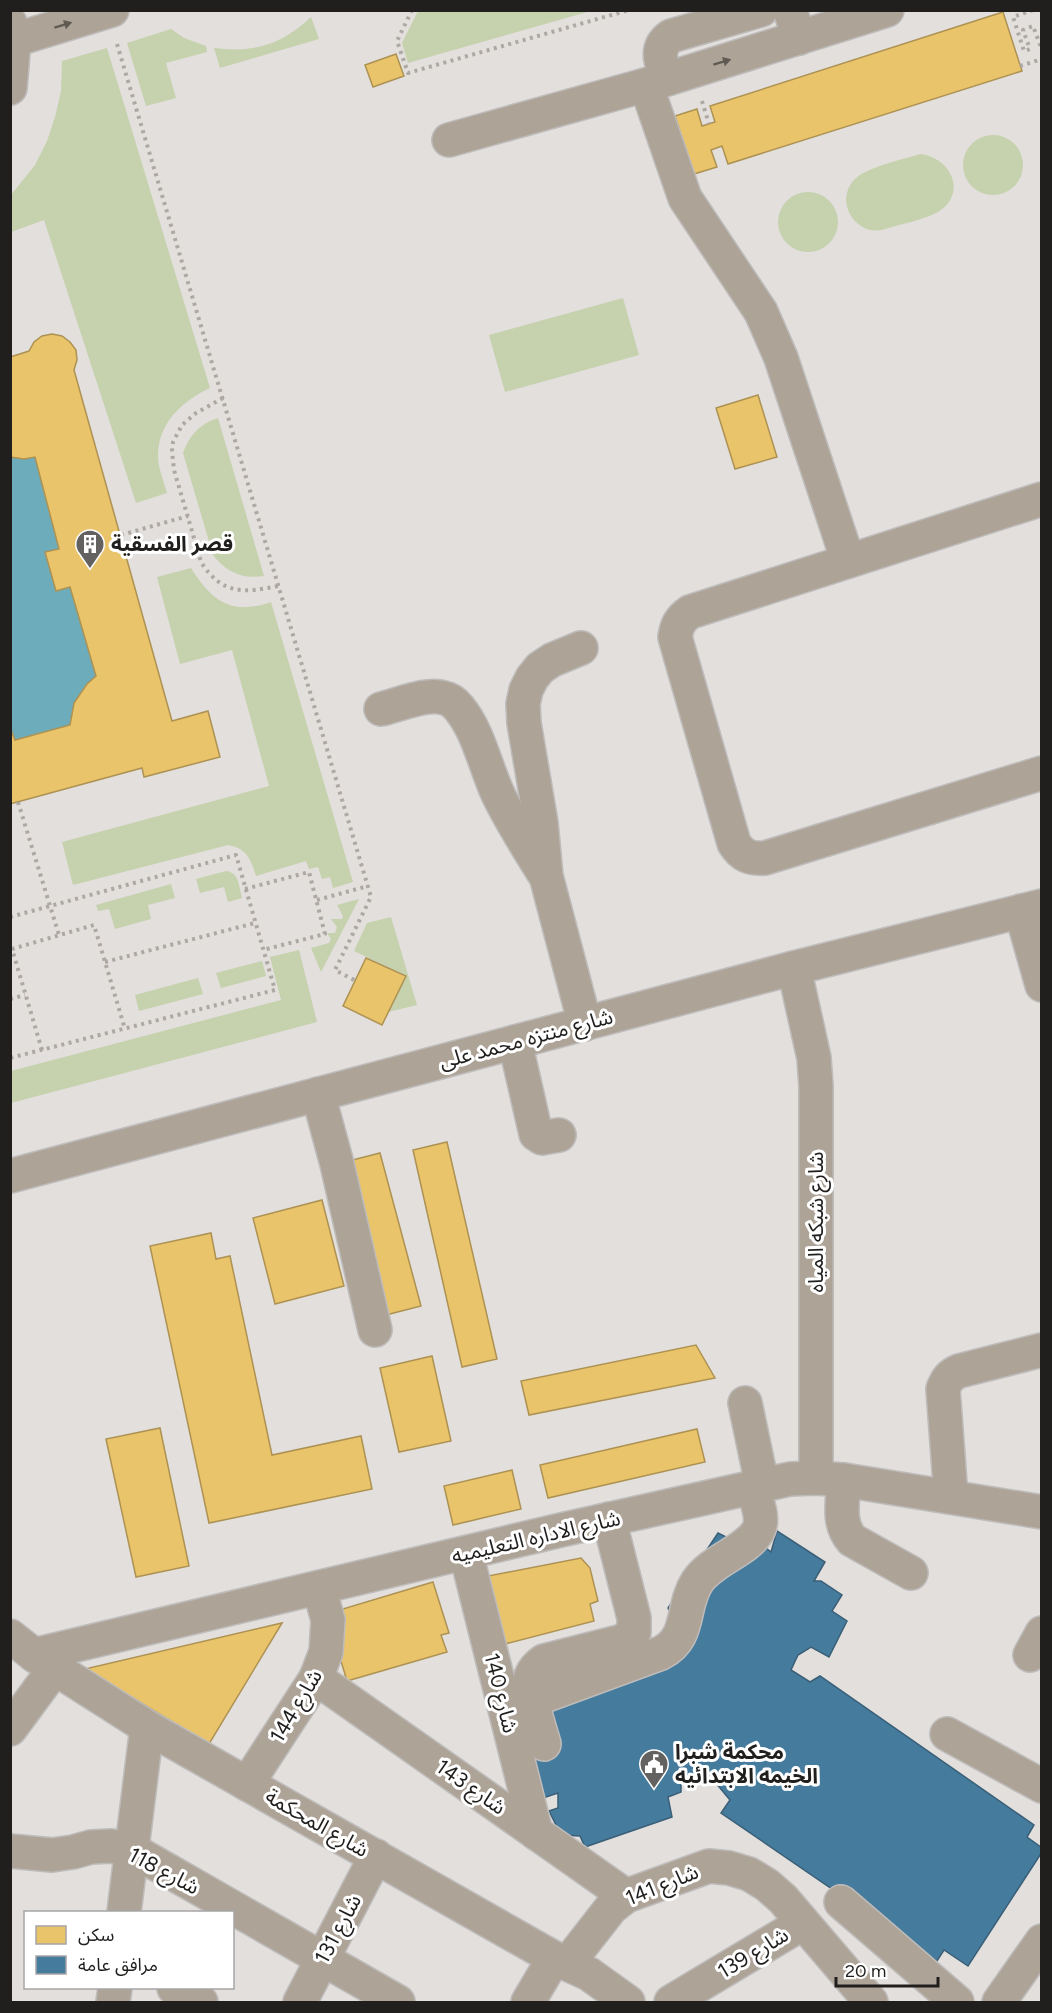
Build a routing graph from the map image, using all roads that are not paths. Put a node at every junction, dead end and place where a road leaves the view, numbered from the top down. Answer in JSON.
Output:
{"nodes":[{"id":1,"x":761,"y":10,"type":"edge"},
{"id":2,"x":887,"y":10,"type":"edge"},
{"id":3,"x":110,"y":11,"type":"edge"},
{"id":4,"x":838,"y":18,"type":"edge"},
{"id":5,"x":795,"y":24,"type":"edge"},
{"id":6,"x":12,"y":31,"type":"edge"},
{"id":7,"x":656,"y":82,"type":"junction"},
{"id":8,"x":10,"y":88,"type":"edge"},
{"id":9,"x":449,"y":140,"type":"dead end"},
{"id":10,"x":1041,"y":499,"type":"edge"},
{"id":11,"x":848,"y":561,"type":"junction"},
{"id":12,"x":581,"y":648,"type":"dead end"},
{"id":13,"x":381,"y":709,"type":"dead end"},
{"id":14,"x":524,"y":723,"type":"junction"},
{"id":15,"x":475,"y":738,"type":"junction"},
{"id":16,"x":1041,"y":773,"type":"edge"},
{"id":17,"x":546,"y":876,"type":"junction"},
{"id":18,"x":1031,"y":909,"type":"edge"},
{"id":19,"x":794,"y":968,"type":"junction"},
{"id":20,"x":1041,"y":985,"type":"edge"},
{"id":21,"x":585,"y":1024,"type":"junction"},
{"id":22,"x":515,"y":1042,"type":"junction"},
{"id":23,"x":318,"y":1094,"type":"junction"},
{"id":24,"x":559,"y":1135,"type":"dead end"},
{"id":25,"x":10,"y":1176,"type":"edge"},
{"id":26,"x":375,"y":1330,"type":"dead end"},
{"id":27,"x":1041,"y":1350,"type":"edge"},
{"id":28,"x":745,"y":1403,"type":"dead end"},
{"id":29,"x":830,"y":1479,"type":"junction"},
{"id":30,"x":757,"y":1485,"type":"junction"},
{"id":31,"x":951,"y":1497,"type":"junction"},
{"id":32,"x":1041,"y":1512,"type":"edge"},
{"id":33,"x":609,"y":1519,"type":"junction"},
{"id":34,"x":466,"y":1553,"type":"junction"},
{"id":35,"x":911,"y":1574,"type":"dead end"},
{"id":36,"x":319,"y":1588,"type":"junction"},
{"id":37,"x":33,"y":1653,"type":"edge"},
{"id":38,"x":316,"y":1678,"type":"junction"},
{"id":39,"x":533,"y":1700,"type":"junction"},
{"id":40,"x":147,"y":1727,"type":"junction"},
{"id":41,"x":10,"y":1729,"type":"edge"},
{"id":42,"x":947,"y":1734,"type":"dead end"},
{"id":43,"x":544,"y":1744,"type":"dead end"},
{"id":44,"x":247,"y":1784,"type":"junction"},
{"id":45,"x":1041,"y":1786,"type":"edge"},
{"id":46,"x":536,"y":1833,"type":"junction"},
{"id":47,"x":132,"y":1850,"type":"junction"},
{"id":48,"x":10,"y":1851,"type":"edge"},
{"id":49,"x":376,"y":1856,"type":"junction"},
{"id":50,"x":626,"y":1896,"type":"junction"},
{"id":51,"x":841,"y":1902,"type":"dead end"},
{"id":52,"x":124,"y":1911,"type":"edge"},
{"id":53,"x":803,"y":1923,"type":"junction"},
{"id":54,"x":1041,"y":1941,"type":"edge"},
{"id":55,"x":323,"y":1959,"type":"junction"},
{"id":56,"x":561,"y":1960,"type":"junction"},
{"id":57,"x":176,"y":1989,"type":"edge"},
{"id":58,"x":201,"y":2002,"type":"edge"},
{"id":59,"x":300,"y":2002,"type":"edge"},
{"id":60,"x":398,"y":2002,"type":"edge"},
{"id":61,"x":528,"y":2002,"type":"edge"},
{"id":62,"x":628,"y":2002,"type":"edge"},
{"id":63,"x":671,"y":2002,"type":"edge"},
{"id":64,"x":868,"y":2002,"type":"edge"},
{"id":65,"x":957,"y":2002,"type":"edge"},
{"id":66,"x":999,"y":2002,"type":"edge"}],
"edges":[{"from":1,"to":7,"type":"street"},
{"from":2,"to":4,"type":"street"},
{"from":6,"to":3,"type":"street","one_way":true},
{"from":4,"to":5,"type":"street"},
{"from":7,"to":5,"type":"street","one_way":true},
{"from":6,"to":8,"type":"street"},
{"from":7,"to":9,"type":"street"},
{"from":7,"to":11,"type":"street"},
{"from":10,"to":11,"type":"street"},
{"from":11,"to":16,"type":"street"},
{"from":12,"to":14,"type":"street"},
{"from":13,"to":15,"type":"street"},
{"from":14,"to":15,"type":"street"},
{"from":14,"to":17,"type":"street"},
{"from":15,"to":17,"type":"street"},
{"from":17,"to":21,"type":"street"},
{"from":18,"to":19,"type":"street","name":"شارع منتزه محمد على"},
{"from":18,"to":20,"type":"street"},
{"from":19,"to":21,"type":"street","name":"شارع منتزه محمد على"},
{"from":19,"to":29,"type":"street","name":"شارع شبكه المياه"},
{"from":21,"to":22,"type":"street","name":"شارع منتزه محمد على"},
{"from":22,"to":23,"type":"street","name":"شارع منتزه محمد على"},
{"from":22,"to":24,"type":"street"},
{"from":23,"to":25,"type":"street","name":"شارع منتزه محمد على"},
{"from":23,"to":26,"type":"street"},
{"from":27,"to":31,"type":"street"},
{"from":28,"to":30,"type":"street"},
{"from":29,"to":30,"type":"street","name":"شارع الاداره التعليميه"},
{"from":29,"to":31,"type":"street","name":"شارع الاداره التعليميه"},
{"from":29,"to":35,"type":"street","name":"شارع شبكه المياه"},
{"from":30,"to":33,"type":"street","name":"شارع الاداره التعليميه"},
{"from":30,"to":39,"type":"street"},
{"from":31,"to":32,"type":"street","name":"شارع الاداره التعليميه"},
{"from":33,"to":34,"type":"street","name":"شارع الاداره التعليميه"},
{"from":33,"to":39,"type":"street"},
{"from":34,"to":36,"type":"street","name":"شارع الاداره التعليميه"},
{"from":34,"to":46,"type":"street","name":"شارع 140"},
{"from":36,"to":37,"type":"street","name":"شارع الاداره التعليميه"},
{"from":36,"to":38,"type":"street","name":"شارع 144"},
{"from":37,"to":40,"type":"street","name":"شارع المحكمة"},
{"from":37,"to":41,"type":"street"},
{"from":38,"to":44,"type":"street","name":"شارع 144"},
{"from":38,"to":46,"type":"street","name":"شارع 143"},
{"from":39,"to":43,"type":"street"},
{"from":40,"to":44,"type":"street","name":"شارع المحكمة"},
{"from":40,"to":47,"type":"street"},
{"from":42,"to":45,"type":"street"},
{"from":44,"to":49,"type":"street","name":"شارع المحكمة"},
{"from":46,"to":50,"type":"street","name":"شارع 143"},
{"from":47,"to":48,"type":"street","name":"شارع 118"},
{"from":47,"to":52,"type":"street"},
{"from":47,"to":55,"type":"street","name":"شارع 118"},
{"from":49,"to":55,"type":"street","name":"شارع 131"},
{"from":49,"to":56,"type":"street","name":"شارع المحكمة"},
{"from":50,"to":53,"type":"street","name":"شارع 141"},
{"from":50,"to":56,"type":"street","name":"شارع 141"},
{"from":51,"to":65,"type":"street"},
{"from":53,"to":63,"type":"street","name":"شارع 139"},
{"from":53,"to":64,"type":"street","name":"شارع 141"},
{"from":54,"to":66,"type":"street"},
{"from":55,"to":59,"type":"street","name":"شارع 131"},
{"from":55,"to":60,"type":"street","name":"شارع 118"},
{"from":56,"to":61,"type":"street","name":"شارع 141"},
{"from":56,"to":62,"type":"street","name":"شارع المحكمة"},
{"from":57,"to":58,"type":"street"}]}
